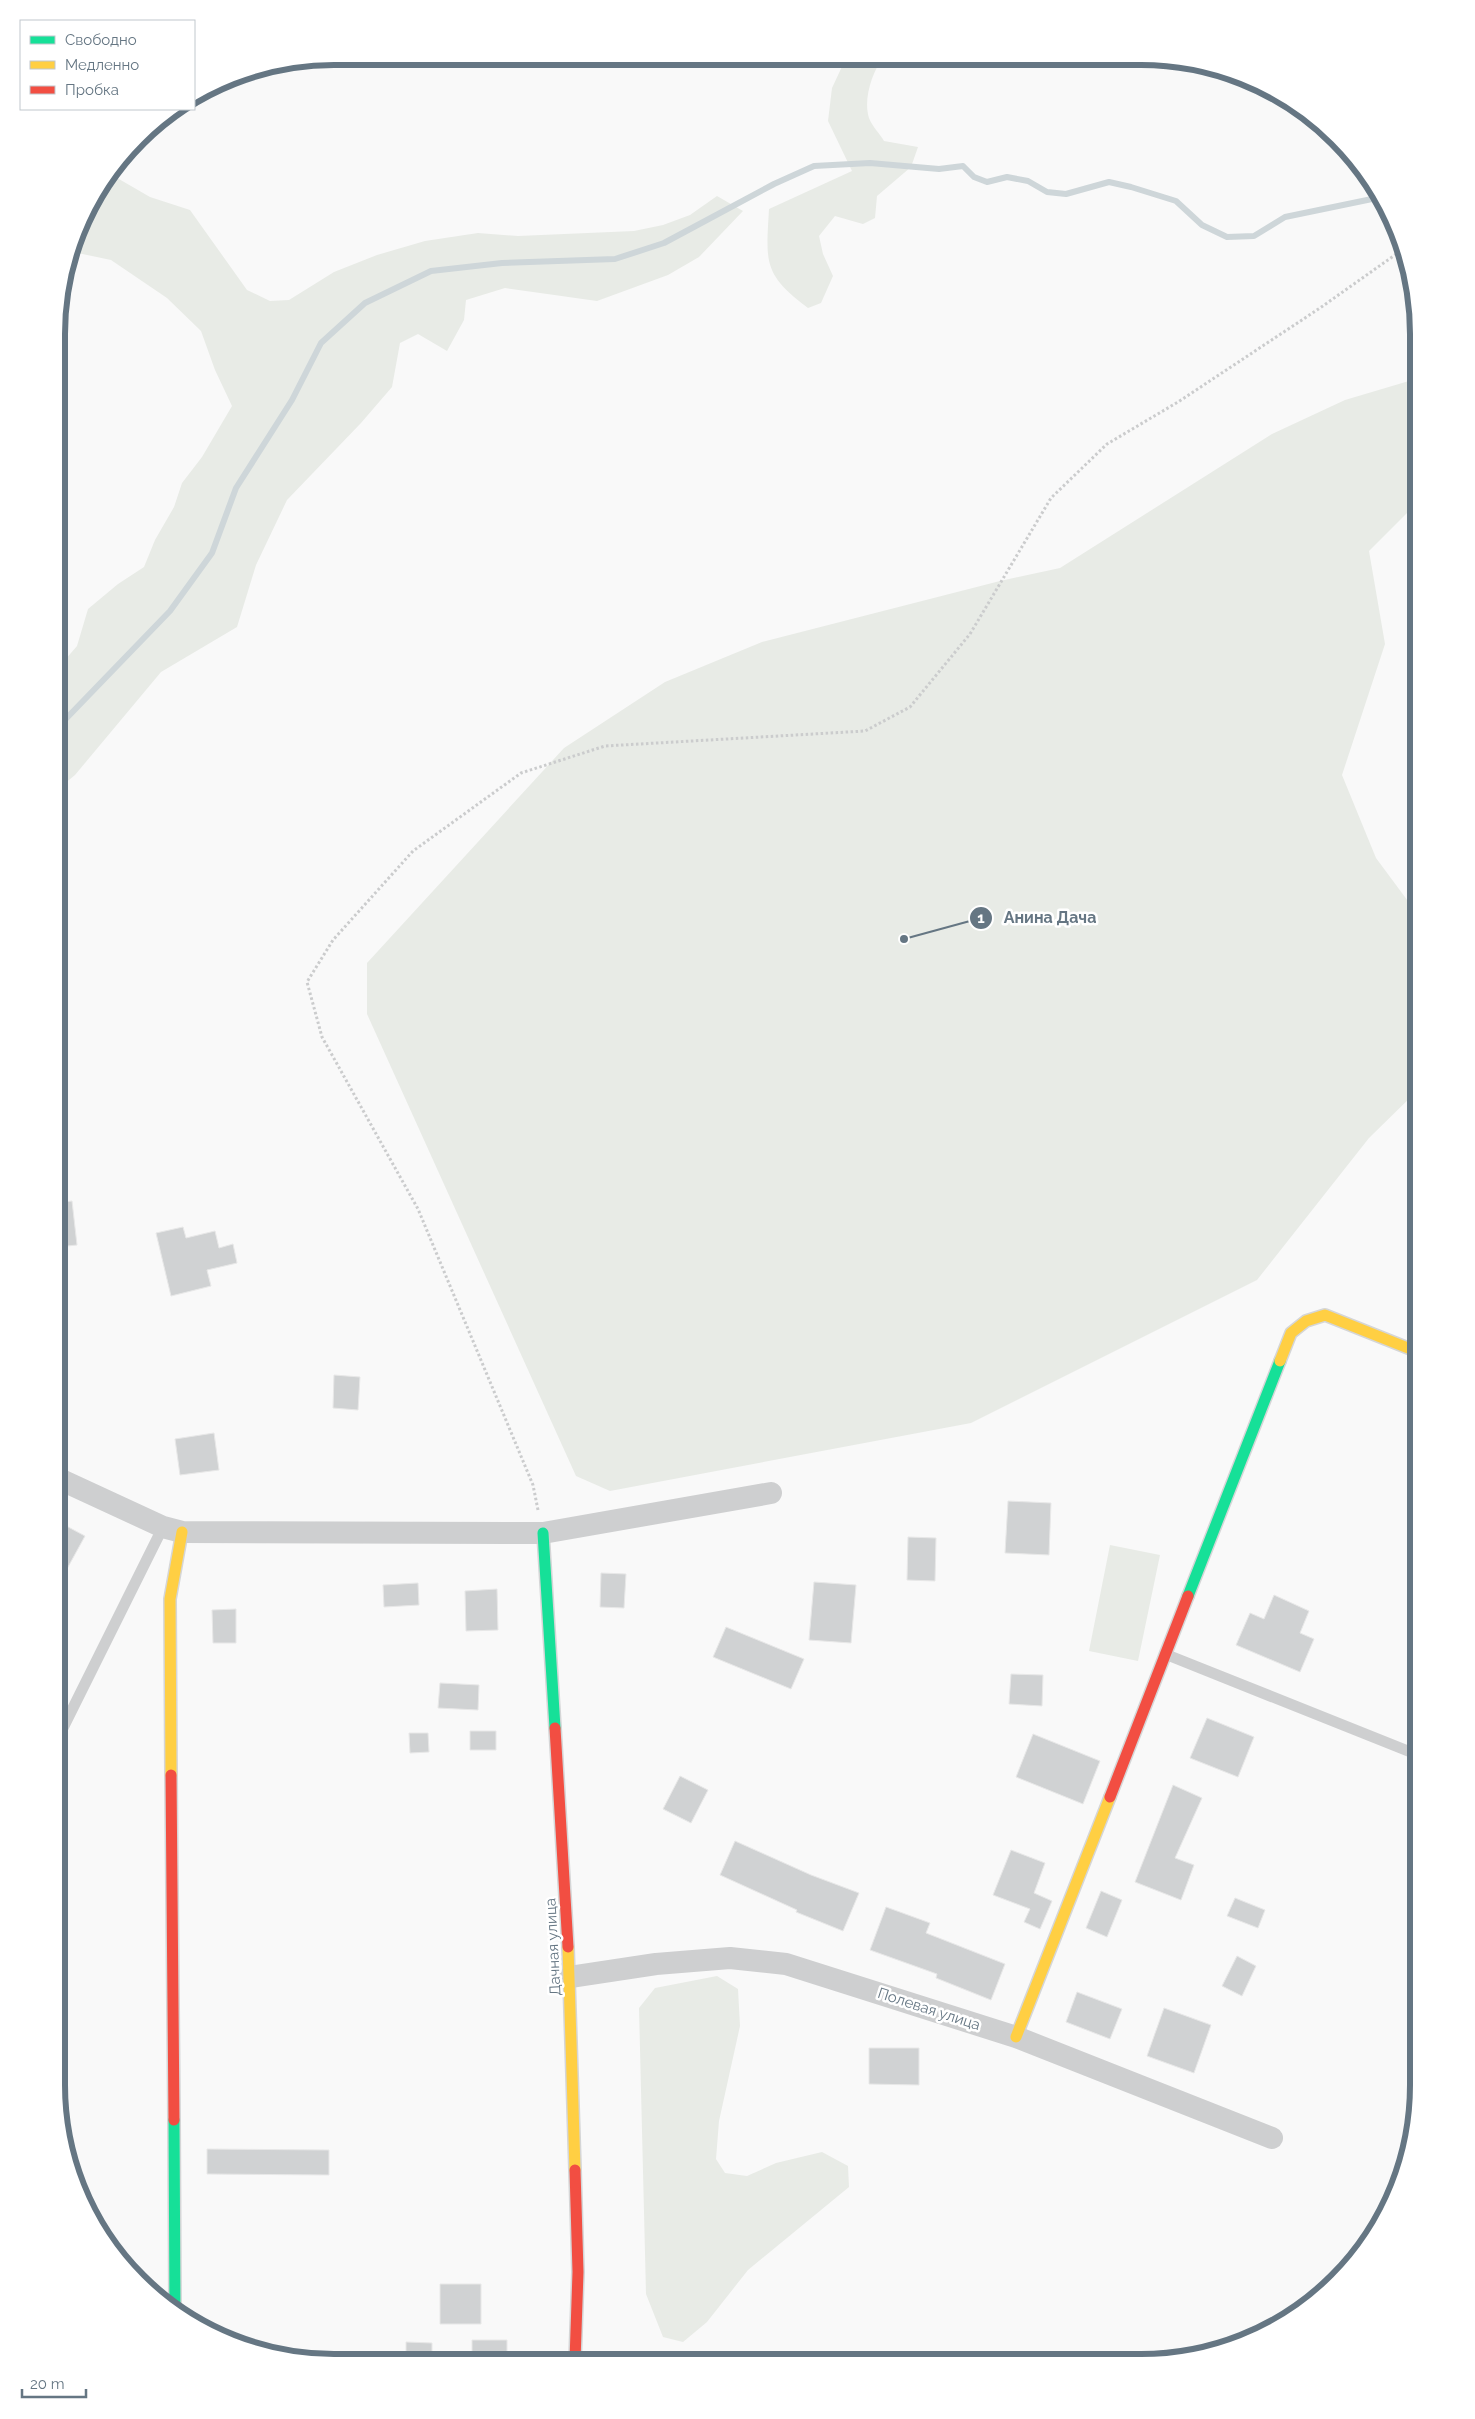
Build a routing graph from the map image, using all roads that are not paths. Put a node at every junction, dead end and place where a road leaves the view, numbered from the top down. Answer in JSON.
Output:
{"nodes":[{"id":1,"x":1410,"y":1349,"type":"edge"},
{"id":2,"x":65,"y":1482,"type":"edge"},
{"id":3,"x":771,"y":1493,"type":"dead end"},
{"id":4,"x":173,"y":1529,"type":"junction"},
{"id":5,"x":543,"y":1533,"type":"junction"},
{"id":6,"x":1165,"y":1654,"type":"junction"},
{"id":7,"x":65,"y":1725,"type":"edge"},
{"id":8,"x":1410,"y":1752,"type":"edge"},
{"id":9,"x":570,"y":1977,"type":"junction"},
{"id":10,"x":1016,"y":2037,"type":"junction"},
{"id":11,"x":1272,"y":2138,"type":"dead end"},
{"id":12,"x":175,"y":2302,"type":"edge"},
{"id":13,"x":575,"y":2354,"type":"edge"}],
"edges":[{"from":1,"to":6,"type":"street"},
{"from":2,"to":4,"type":"street"},
{"from":3,"to":5,"type":"street"},
{"from":4,"to":5,"type":"street"},
{"from":4,"to":7,"type":"lane"},
{"from":4,"to":12,"type":"street"},
{"from":5,"to":9,"type":"street","name":"Дачная улица"},
{"from":6,"to":8,"type":"lane"},
{"from":6,"to":10,"type":"street"},
{"from":9,"to":10,"type":"street","name":"Полевая улица"},
{"from":9,"to":13,"type":"street","name":"Дачная улица"},
{"from":10,"to":11,"type":"street","name":"Полевая улица"}]}
